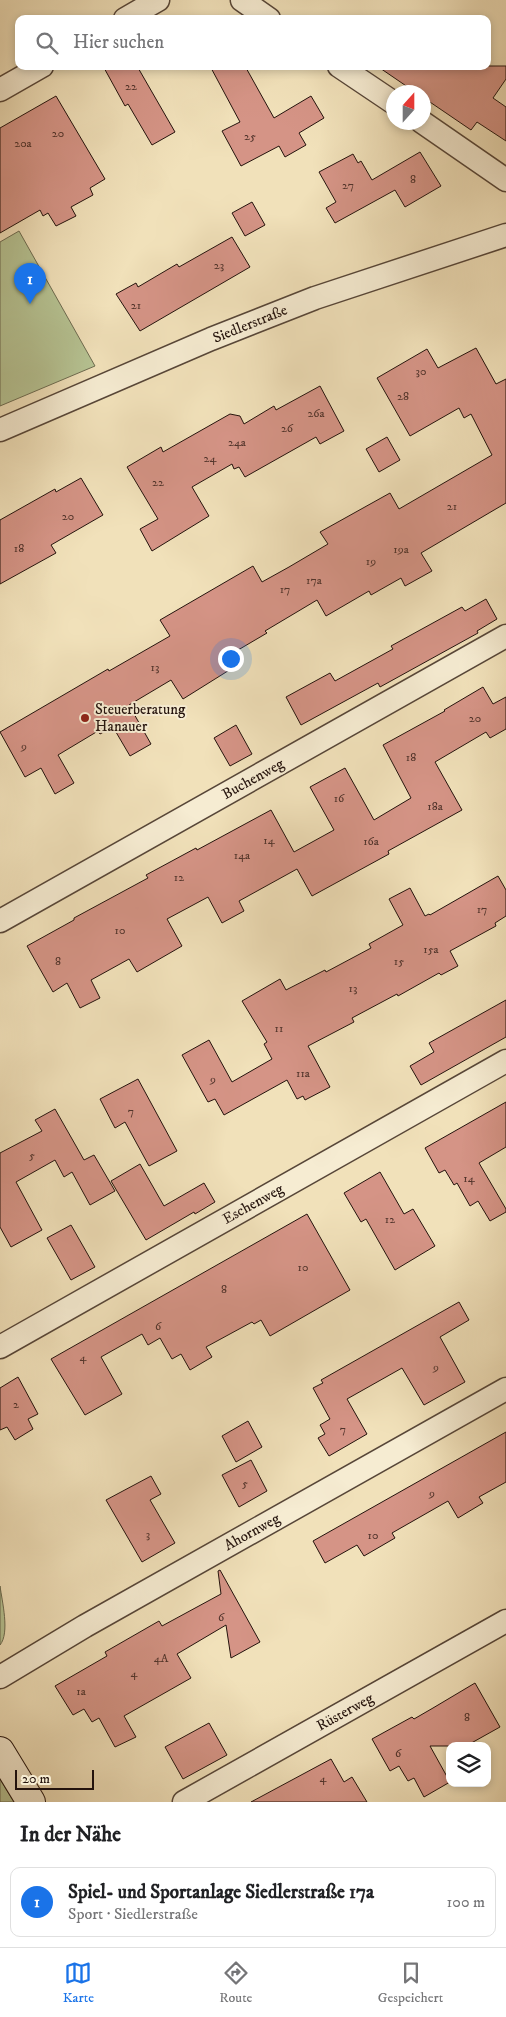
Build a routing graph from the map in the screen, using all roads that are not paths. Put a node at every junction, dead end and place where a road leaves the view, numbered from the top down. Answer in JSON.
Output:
{"nodes":[{"id":1,"x":158,"y":0,"type":"edge"},
{"id":2,"x":242,"y":0,"type":"edge"},
{"id":3,"x":132,"y":15,"type":"edge"},
{"id":4,"x":263,"y":15,"type":"edge"},
{"id":5,"x":35,"y":70,"type":"edge"},
{"id":6,"x":345,"y":70,"type":"edge"},
{"id":7,"x":0,"y":90,"type":"edge"},
{"id":8,"x":386,"y":98,"type":"edge"},
{"id":9,"x":431,"y":128,"type":"edge"},
{"id":10,"x":506,"y":180,"type":"edge"},
{"id":11,"x":506,"y":235,"type":"edge"},
{"id":12,"x":0,"y":430,"type":"edge"},
{"id":13,"x":506,"y":636,"type":"edge"},
{"id":14,"x":0,"y":921,"type":"edge"},
{"id":15,"x":506,"y":1061,"type":"edge"},
{"id":16,"x":0,"y":1346,"type":"edge"},
{"id":17,"x":506,"y":1390,"type":"edge"},
{"id":18,"x":506,"y":1621,"type":"edge"},
{"id":19,"x":0,"y":1677,"type":"edge"},
{"id":20,"x":0,"y":1751,"type":"edge"},
{"id":21,"x":31,"y":1802,"type":"edge"},
{"id":22,"x":184,"y":1802,"type":"edge"}],
"edges":[{"from":1,"to":3,"type":"street"},
{"from":2,"to":4,"type":"street"},
{"from":5,"to":7,"type":"street"},
{"from":6,"to":8,"type":"street"},
{"from":9,"to":10,"type":"street"},
{"from":11,"to":12,"type":"street","name":"Siedlerstraße"},
{"from":13,"to":14,"type":"street","name":"Buchenweg"},
{"from":15,"to":16,"type":"street","name":"Eschenweg"},
{"from":17,"to":19,"type":"street","name":"Ahornweg"},
{"from":18,"to":22,"type":"street","name":"Rüsterweg"},
{"from":20,"to":21,"type":"main road"}]}
